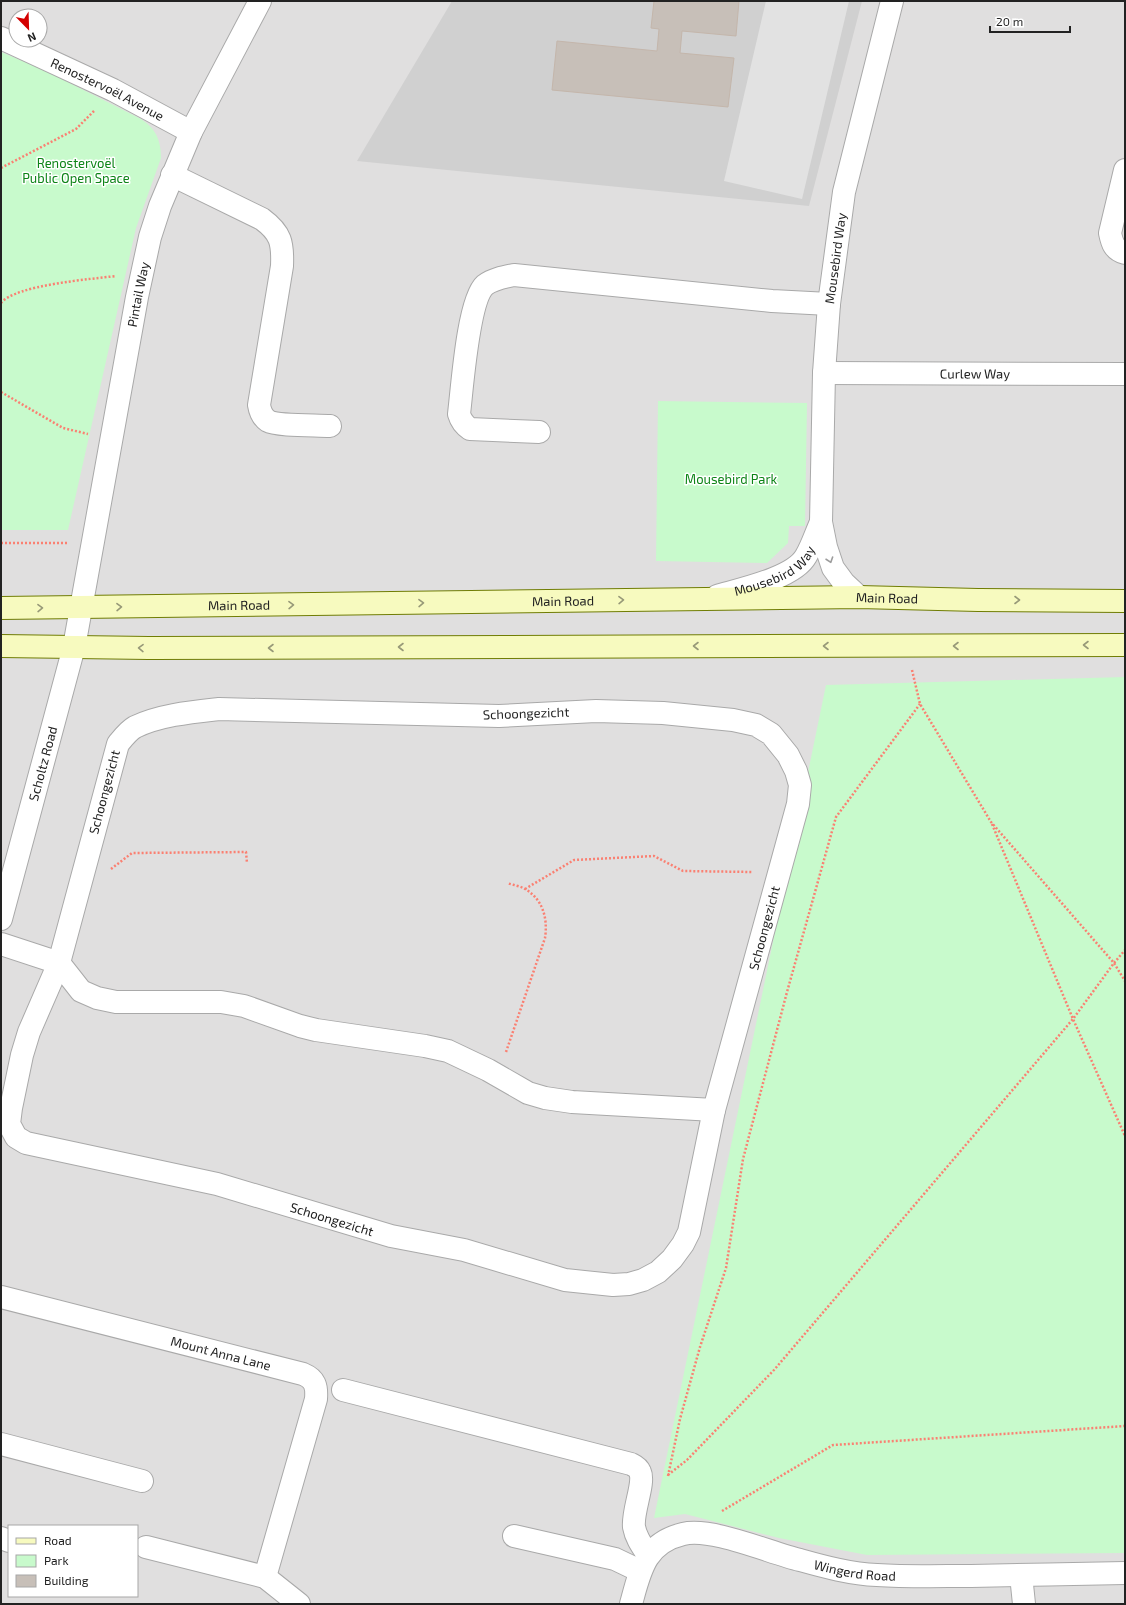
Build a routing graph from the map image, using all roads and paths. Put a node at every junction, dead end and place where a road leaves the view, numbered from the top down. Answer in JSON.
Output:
{"nodes":[{"id":1,"x":260,"y":1,"type":"edge"},
{"id":2,"x":892,"y":1,"type":"edge"},
{"id":3,"x":1,"y":38,"type":"edge"},
{"id":4,"x":113,"y":90,"type":"junction"},
{"id":5,"x":191,"y":132,"type":"junction"},
{"id":6,"x":1,"y":168,"type":"edge"},
{"id":7,"x":1125,"y":170,"type":"edge"},
{"id":8,"x":172,"y":175,"type":"junction"},
{"id":9,"x":1125,"y":253,"type":"edge"},
{"id":10,"x":142,"y":273,"type":"junction"},
{"id":11,"x":1,"y":302,"type":"edge"},
{"id":12,"x":829,"y":304,"type":"junction"},
{"id":13,"x":824,"y":373,"type":"junction"},
{"id":14,"x":1125,"y":374,"type":"edge"},
{"id":15,"x":1,"y":392,"type":"edge"},
{"id":16,"x":330,"y":426,"type":"dead end"},
{"id":17,"x":539,"y":432,"type":"dead end"},
{"id":18,"x":112,"y":440,"type":"junction"},
{"id":19,"x":821,"y":522,"type":"junction"},
{"id":20,"x":1,"y":543,"type":"edge"},
{"id":21,"x":92,"y":543,"type":"junction"},
{"id":22,"x":859,"y":597,"type":"junction"},
{"id":23,"x":708,"y":599,"type":"junction"},
{"id":24,"x":1125,"y":601,"type":"edge"},
{"id":25,"x":1,"y":608,"type":"edge"},
{"id":26,"x":80,"y":608,"type":"junction"},
{"id":27,"x":1125,"y":645,"type":"edge"},
{"id":28,"x":1,"y":646,"type":"edge"},
{"id":29,"x":908,"y":646,"type":"junction"},
{"id":30,"x":74,"y":647,"type":"junction"},
{"id":31,"x":920,"y":704,"type":"junction"},
{"id":32,"x":991,"y":822,"type":"junction"},
{"id":33,"x":10,"y":851,"type":"edge"},
{"id":34,"x":247,"y":863,"type":"dead end"},
{"id":35,"x":84,"y":869,"type":"junction"},
{"id":36,"x":779,"y":873,"type":"junction"},
{"id":37,"x":507,"y":883,"type":"dead end"},
{"id":38,"x":525,"y":890,"type":"junction"},
{"id":39,"x":1,"y":919,"type":"edge"},
{"id":40,"x":1,"y":944,"type":"edge"},
{"id":41,"x":1125,"y":950,"type":"edge"},
{"id":42,"x":50,"y":960,"type":"junction"},
{"id":43,"x":1114,"y":963,"type":"junction"},
{"id":44,"x":1125,"y":981,"type":"edge"},
{"id":45,"x":1073,"y":1020,"type":"junction"},
{"id":46,"x":498,"y":1076,"type":"junction"},
{"id":47,"x":714,"y":1110,"type":"junction"},
{"id":48,"x":1125,"y":1136,"type":"edge"},
{"id":49,"x":1,"y":1297,"type":"edge"},
{"id":50,"x":343,"y":1390,"type":"dead end"},
{"id":51,"x":1125,"y":1426,"type":"edge"},
{"id":52,"x":1,"y":1444,"type":"edge"},
{"id":53,"x":668,"y":1475,"type":"junction"},
{"id":54,"x":142,"y":1481,"type":"dead end"},
{"id":55,"x":667,"y":1482,"type":"dead end"},
{"id":56,"x":719,"y":1513,"type":"dead end"},
{"id":57,"x":514,"y":1536,"type":"dead end"},
{"id":58,"x":146,"y":1547,"type":"dead end"},
{"id":59,"x":644,"y":1563,"type":"junction"},
{"id":60,"x":1125,"y":1573,"type":"edge"},
{"id":61,"x":1021,"y":1575,"type":"junction"},
{"id":62,"x":265,"y":1577,"type":"junction"},
{"id":63,"x":298,"y":1604,"type":"edge"},
{"id":64,"x":631,"y":1604,"type":"edge"},
{"id":65,"x":1024,"y":1604,"type":"edge"}],
"edges":[{"from":1,"to":5,"type":"street","name":"Pintail Way"},
{"from":2,"to":12,"type":"street","name":"Mousebird Way"},
{"from":3,"to":4,"type":"street","name":"Renostervoël Avenue"},
{"from":4,"to":5,"type":"street","name":"Renostervoël Avenue"},
{"from":4,"to":6,"type":"path"},
{"from":5,"to":8,"type":"street","name":"Pintail Way"},
{"from":7,"to":9,"type":"street"},
{"from":8,"to":10,"type":"street","name":"Pintail Way"},
{"from":8,"to":16,"type":"street"},
{"from":10,"to":11,"type":"path"},
{"from":10,"to":18,"type":"street","name":"Pintail Way"},
{"from":12,"to":13,"type":"street","name":"Mousebird Way"},
{"from":12,"to":17,"type":"street"},
{"from":13,"to":14,"type":"street","name":"Curlew Way"},
{"from":13,"to":19,"type":"street","name":"Mousebird Way"},
{"from":15,"to":18,"type":"path"},
{"from":18,"to":21,"type":"street","name":"Pintail Way"},
{"from":19,"to":22,"type":"street","name":"Mousebird Way","one_way":true},
{"from":19,"to":23,"type":"street","name":"Mousebird Way"},
{"from":20,"to":21,"type":"path"},
{"from":21,"to":26,"type":"street","name":"Pintail Way"},
{"from":22,"to":23,"type":"main road","name":"Main Road"},
{"from":22,"to":24,"type":"main road","name":"Main Road","one_way":true},
{"from":26,"to":23,"type":"main road","name":"Main Road","one_way":true},
{"from":25,"to":26,"type":"main road","name":"Main Road","one_way":true},
{"from":26,"to":30,"type":"street","name":"Scholtz Road"},
{"from":27,"to":29,"type":"main road","one_way":true},
{"from":28,"to":30,"type":"main road"},
{"from":29,"to":30,"type":"main road","one_way":true},
{"from":29,"to":31,"type":"path"},
{"from":30,"to":33,"type":"street","name":"Scholtz Road"},
{"from":31,"to":32,"type":"path"},
{"from":31,"to":53,"type":"path"},
{"from":32,"to":43,"type":"path"},
{"from":32,"to":45,"type":"path"},
{"from":33,"to":39,"type":"street","name":"Scholtz Road"},
{"from":34,"to":35,"type":"path"},
{"from":35,"to":36,"type":"street","name":"Schoongezicht"},
{"from":35,"to":42,"type":"street","name":"Schoongezicht"},
{"from":36,"to":38,"type":"path"},
{"from":36,"to":47,"type":"street","name":"Schoongezicht"},
{"from":37,"to":38,"type":"path"},
{"from":38,"to":46,"type":"path"},
{"from":40,"to":42,"type":"street"},
{"from":41,"to":43,"type":"path"},
{"from":42,"to":46,"type":"street"},
{"from":42,"to":47,"type":"street","name":"Schoongezicht"},
{"from":43,"to":44,"type":"path"},
{"from":43,"to":45,"type":"path"},
{"from":45,"to":48,"type":"path"},
{"from":45,"to":53,"type":"path"},
{"from":46,"to":47,"type":"street"},
{"from":49,"to":62,"type":"street","name":"Mount Anna Lane"},
{"from":50,"to":59,"type":"street"},
{"from":51,"to":56,"type":"path"},
{"from":52,"to":54,"type":"street"},
{"from":53,"to":55,"type":"path"},
{"from":57,"to":59,"type":"street"},
{"from":58,"to":62,"type":"street"},
{"from":59,"to":61,"type":"street","name":"Wingerd Road"},
{"from":59,"to":64,"type":"street"},
{"from":60,"to":61,"type":"street","name":"Wingerd Road"},
{"from":61,"to":65,"type":"street"},
{"from":62,"to":63,"type":"street"}]}
